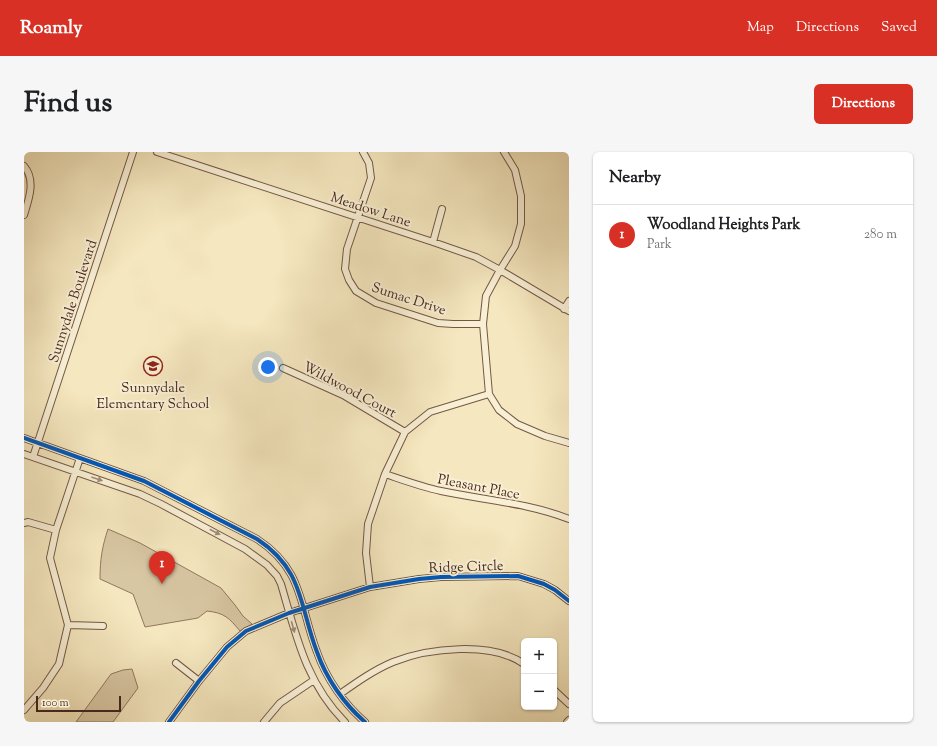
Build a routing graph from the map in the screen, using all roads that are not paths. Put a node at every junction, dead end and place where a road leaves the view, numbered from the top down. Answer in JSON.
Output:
{"nodes":[{"id":1,"x":133,"y":152,"type":"edge"},
{"id":2,"x":157,"y":152,"type":"edge"},
{"id":3,"x":363,"y":152,"type":"edge"},
{"id":4,"x":504,"y":152,"type":"edge"},
{"id":5,"x":24,"y":166,"type":"edge"},
{"id":6,"x":442,"y":209,"type":"dead end"},
{"id":7,"x":24,"y":215,"type":"edge"},
{"id":8,"x":358,"y":218,"type":"junction"},
{"id":9,"x":433,"y":242,"type":"junction"},
{"id":10,"x":500,"y":270,"type":"junction"},
{"id":11,"x":569,"y":301,"type":"edge"},
{"id":12,"x":567,"y":310,"type":"edge"},
{"id":13,"x":483,"y":324,"type":"junction"},
{"id":14,"x":283,"y":368,"type":"dead end"},
{"id":15,"x":490,"y":394,"type":"junction"},
{"id":16,"x":405,"y":432,"type":"junction"},
{"id":17,"x":24,"y":438,"type":"edge"},
{"id":18,"x":38,"y":443,"type":"junction"},
{"id":19,"x":569,"y":443,"type":"edge"},
{"id":20,"x":24,"y":454,"type":"edge"},
{"id":21,"x":33,"y":457,"type":"junction"},
{"id":22,"x":80,"y":458,"type":"junction"},
{"id":23,"x":76,"y":472,"type":"junction"},
{"id":24,"x":385,"y":474,"type":"junction"},
{"id":25,"x":569,"y":519,"type":"edge"},
{"id":26,"x":24,"y":523,"type":"edge"},
{"id":27,"x":56,"y":530,"type":"junction"},
{"id":28,"x":370,"y":587,"type":"junction"},
{"id":29,"x":569,"y":601,"type":"edge"},
{"id":30,"x":304,"y":609,"type":"junction"},
{"id":31,"x":289,"y":613,"type":"junction"},
{"id":32,"x":68,"y":625,"type":"junction"},
{"id":33,"x":103,"y":626,"type":"dead end"},
{"id":34,"x":521,"y":662,"type":"edge"},
{"id":35,"x":176,"y":663,"type":"dead end"},
{"id":36,"x":314,"y":680,"type":"junction"},
{"id":37,"x":199,"y":681,"type":"junction"},
{"id":38,"x":557,"y":693,"type":"edge"},
{"id":39,"x":340,"y":694,"type":"junction"},
{"id":40,"x":569,"y":704,"type":"edge"},
{"id":41,"x":24,"y":710,"type":"edge"},
{"id":42,"x":569,"y":720,"type":"edge"},
{"id":43,"x":169,"y":722,"type":"edge"},
{"id":44,"x":264,"y":722,"type":"edge"},
{"id":45,"x":346,"y":722,"type":"edge"},
{"id":46,"x":365,"y":722,"type":"edge"},
{"id":47,"x":567,"y":722,"type":"edge"}],
"edges":[{"from":1,"to":18,"type":"street","name":"Sunnydale Boulevard"},
{"from":2,"to":8,"type":"street","name":"Meadow Lane"},
{"from":3,"to":8,"type":"street","name":"Sumac Drive"},
{"from":4,"to":10,"type":"street"},
{"from":5,"to":7,"type":"street"},
{"from":6,"to":9,"type":"street"},
{"from":8,"to":9,"type":"street","name":"Meadow Lane"},
{"from":8,"to":13,"type":"street","name":"Sumac Drive"},
{"from":9,"to":10,"type":"street","name":"Meadow Lane"},
{"from":10,"to":12,"type":"street","name":"Meadow Lane"},
{"from":10,"to":13,"type":"street"},
{"from":11,"to":12,"type":"street"},
{"from":13,"to":15,"type":"street"},
{"from":14,"to":16,"type":"street","name":"Wildwood Court"},
{"from":15,"to":16,"type":"street"},
{"from":15,"to":19,"type":"street"},
{"from":16,"to":24,"type":"street"},
{"from":17,"to":18,"type":"street"},
{"from":18,"to":21,"type":"street","name":"Sunnydale Boulevard"},
{"from":18,"to":22,"type":"street"},
{"from":20,"to":21,"type":"street"},
{"from":21,"to":23,"type":"street"},
{"from":22,"to":23,"type":"street"},
{"from":22,"to":30,"type":"street"},
{"from":23,"to":27,"type":"street"},
{"from":23,"to":31,"type":"street","one_way":true},
{"from":24,"to":25,"type":"street","name":"Pleasant Place"},
{"from":24,"to":28,"type":"street"},
{"from":26,"to":27,"type":"street"},
{"from":27,"to":32,"type":"street"},
{"from":28,"to":29,"type":"street","name":"Ridge Circle"},
{"from":28,"to":30,"type":"street","name":"Ridge Circle"},
{"from":30,"to":31,"type":"street","name":"Ridge Circle"},
{"from":30,"to":39,"type":"street"},
{"from":31,"to":36,"type":"street","one_way":true},
{"from":31,"to":37,"type":"street","name":"Ridge Circle"},
{"from":32,"to":33,"type":"street"},
{"from":32,"to":41,"type":"street"},
{"from":34,"to":39,"type":"street"},
{"from":35,"to":37,"type":"street"},
{"from":36,"to":44,"type":"street"},
{"from":36,"to":45,"type":"street"},
{"from":37,"to":43,"type":"street","name":"Ridge Circle"},
{"from":38,"to":40,"type":"street"},
{"from":39,"to":46,"type":"street"},
{"from":42,"to":47,"type":"street"}]}
